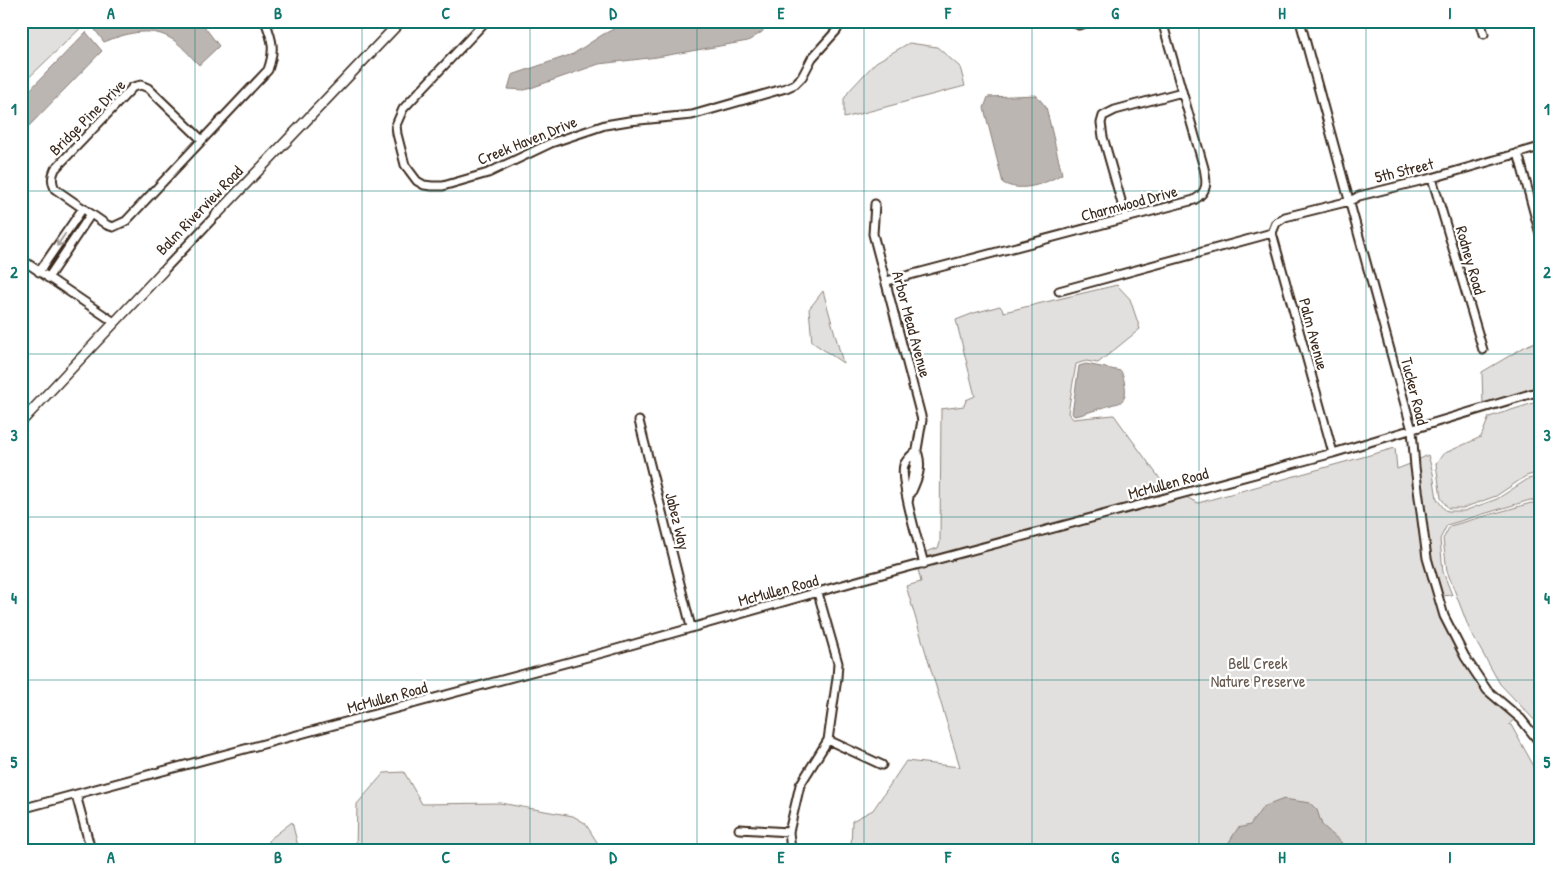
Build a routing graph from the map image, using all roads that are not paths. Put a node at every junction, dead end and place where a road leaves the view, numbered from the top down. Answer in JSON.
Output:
{"nodes":[{"id":1,"x":265,"y":21,"type":"edge"},
{"id":2,"x":401,"y":21,"type":"edge"},
{"id":3,"x":486,"y":21,"type":"edge"},
{"id":4,"x":840,"y":21,"type":"edge"},
{"id":5,"x":1071,"y":21,"type":"edge"},
{"id":6,"x":1096,"y":21,"type":"edge"},
{"id":7,"x":1162,"y":21,"type":"edge"},
{"id":8,"x":1300,"y":21,"type":"edge"},
{"id":9,"x":1480,"y":21,"type":"edge"},
{"id":10,"x":1484,"y":34,"type":"dead end"},
{"id":11,"x":1182,"y":92,"type":"junction"},
{"id":12,"x":202,"y":140,"type":"junction"},
{"id":13,"x":1540,"y":147,"type":"edge"},
{"id":14,"x":1518,"y":153,"type":"junction"},
{"id":15,"x":1432,"y":178,"type":"junction"},
{"id":16,"x":1350,"y":201,"type":"junction"},
{"id":17,"x":875,"y":204,"type":"dead end"},
{"id":18,"x":82,"y":208,"type":"junction"},
{"id":19,"x":91,"y":214,"type":"junction"},
{"id":20,"x":217,"y":214,"type":"joint"},
{"id":21,"x":1126,"y":218,"type":"junction"},
{"id":22,"x":1272,"y":233,"type":"junction"},
{"id":23,"x":1540,"y":234,"type":"edge"},
{"id":24,"x":21,"y":260,"type":"edge"},
{"id":25,"x":163,"y":271,"type":"joint"},
{"id":26,"x":39,"y":272,"type":"junction"},
{"id":27,"x":48,"y":278,"type":"junction"},
{"id":28,"x":887,"y":281,"type":"junction"},
{"id":29,"x":1059,"y":291,"type":"dead end"},
{"id":30,"x":114,"y":322,"type":"junction"},
{"id":31,"x":1483,"y":350,"type":"dead end"},
{"id":32,"x":1540,"y":392,"type":"edge"},
{"id":33,"x":638,"y":421,"type":"dead end"},
{"id":34,"x":21,"y":422,"type":"edge"},
{"id":35,"x":1412,"y":430,"type":"junction"},
{"id":36,"x":917,"y":450,"type":"junction"},
{"id":37,"x":1333,"y":453,"type":"junction"},
{"id":38,"x":908,"y":503,"type":"junction"},
{"id":39,"x":924,"y":564,"type":"junction"},
{"id":40,"x":818,"y":593,"type":"junction"},
{"id":41,"x":691,"y":628,"type":"junction"},
{"id":42,"x":828,"y":740,"type":"junction"},
{"id":43,"x":1540,"y":743,"type":"edge"},
{"id":44,"x":882,"y":765,"type":"dead end"},
{"id":45,"x":76,"y":795,"type":"junction"},
{"id":46,"x":21,"y":809,"type":"edge"},
{"id":47,"x":738,"y":829,"type":"dead end"},
{"id":48,"x":789,"y":832,"type":"junction"},
{"id":49,"x":91,"y":850,"type":"edge"},
{"id":50,"x":791,"y":850,"type":"edge"}],
"edges":[{"from":1,"to":12,"type":"street","name":"Bridge Pine Drive"},
{"from":2,"to":20,"type":"main road","name":"Balm Riverview Road"},
{"from":3,"to":4,"type":"street","name":"Creek Haven Drive"},
{"from":5,"to":6,"type":"street"},
{"from":7,"to":11,"type":"street","name":"Charmwood Drive"},
{"from":8,"to":16,"type":"street","name":"Tucker Road"},
{"from":9,"to":10,"type":"street"},
{"from":11,"to":21,"type":"street","name":"Charmwood Drive"},
{"from":11,"to":21,"type":"street"},
{"from":12,"to":18,"type":"street","name":"Bridge Pine Drive"},
{"from":12,"to":19,"type":"street","name":"Bridge Pine Drive"},
{"from":13,"to":14,"type":"street","name":"5th Street"},
{"from":14,"to":15,"type":"street","name":"5th Street"},
{"from":14,"to":23,"type":"street"},
{"from":15,"to":16,"type":"street","name":"5th Street"},
{"from":15,"to":31,"type":"street","name":"Rodney Road"},
{"from":16,"to":22,"type":"street","name":"5th Street"},
{"from":16,"to":35,"type":"street","name":"Tucker Road"},
{"from":17,"to":28,"type":"street","name":"Arbor Mead Avenue"},
{"from":18,"to":19,"type":"street","name":"Bridge Pine Drive"},
{"from":18,"to":26,"type":"street","one_way":true},
{"from":19,"to":27,"type":"street"},
{"from":20,"to":25,"type":"street","name":"Balm Riverview Road"},
{"from":21,"to":28,"type":"street","name":"Charmwood Drive"},
{"from":22,"to":29,"type":"street"},
{"from":22,"to":37,"type":"street","name":"Palm Avenue"},
{"from":24,"to":26,"type":"street"},
{"from":25,"to":30,"type":"main road","name":"Balm Riverview Road"},
{"from":26,"to":27,"type":"street"},
{"from":27,"to":30,"type":"street"},
{"from":28,"to":36,"type":"street","name":"Arbor Mead Avenue"},
{"from":30,"to":34,"type":"main road","name":"Balm Riverview Road"},
{"from":32,"to":35,"type":"street","name":"McMullen Road"},
{"from":33,"to":41,"type":"street","name":"Jabez Way"},
{"from":35,"to":37,"type":"street","name":"McMullen Road"},
{"from":35,"to":43,"type":"street","name":"Tucker Road"},
{"from":36,"to":38,"type":"street","name":"Arbor Mead Avenue"},
{"from":36,"to":38,"type":"street","name":"Arbor Mead Avenue"},
{"from":37,"to":39,"type":"street","name":"McMullen Road"},
{"from":38,"to":39,"type":"street","name":"Arbor Mead Avenue"},
{"from":39,"to":40,"type":"street","name":"McMullen Road"},
{"from":40,"to":41,"type":"street","name":"McMullen Road"},
{"from":40,"to":42,"type":"street"},
{"from":41,"to":45,"type":"street","name":"McMullen Road"},
{"from":42,"to":44,"type":"street"},
{"from":42,"to":48,"type":"street"},
{"from":45,"to":46,"type":"street","name":"McMullen Road"},
{"from":45,"to":49,"type":"street"},
{"from":47,"to":48,"type":"street"},
{"from":48,"to":50,"type":"street"}]}
